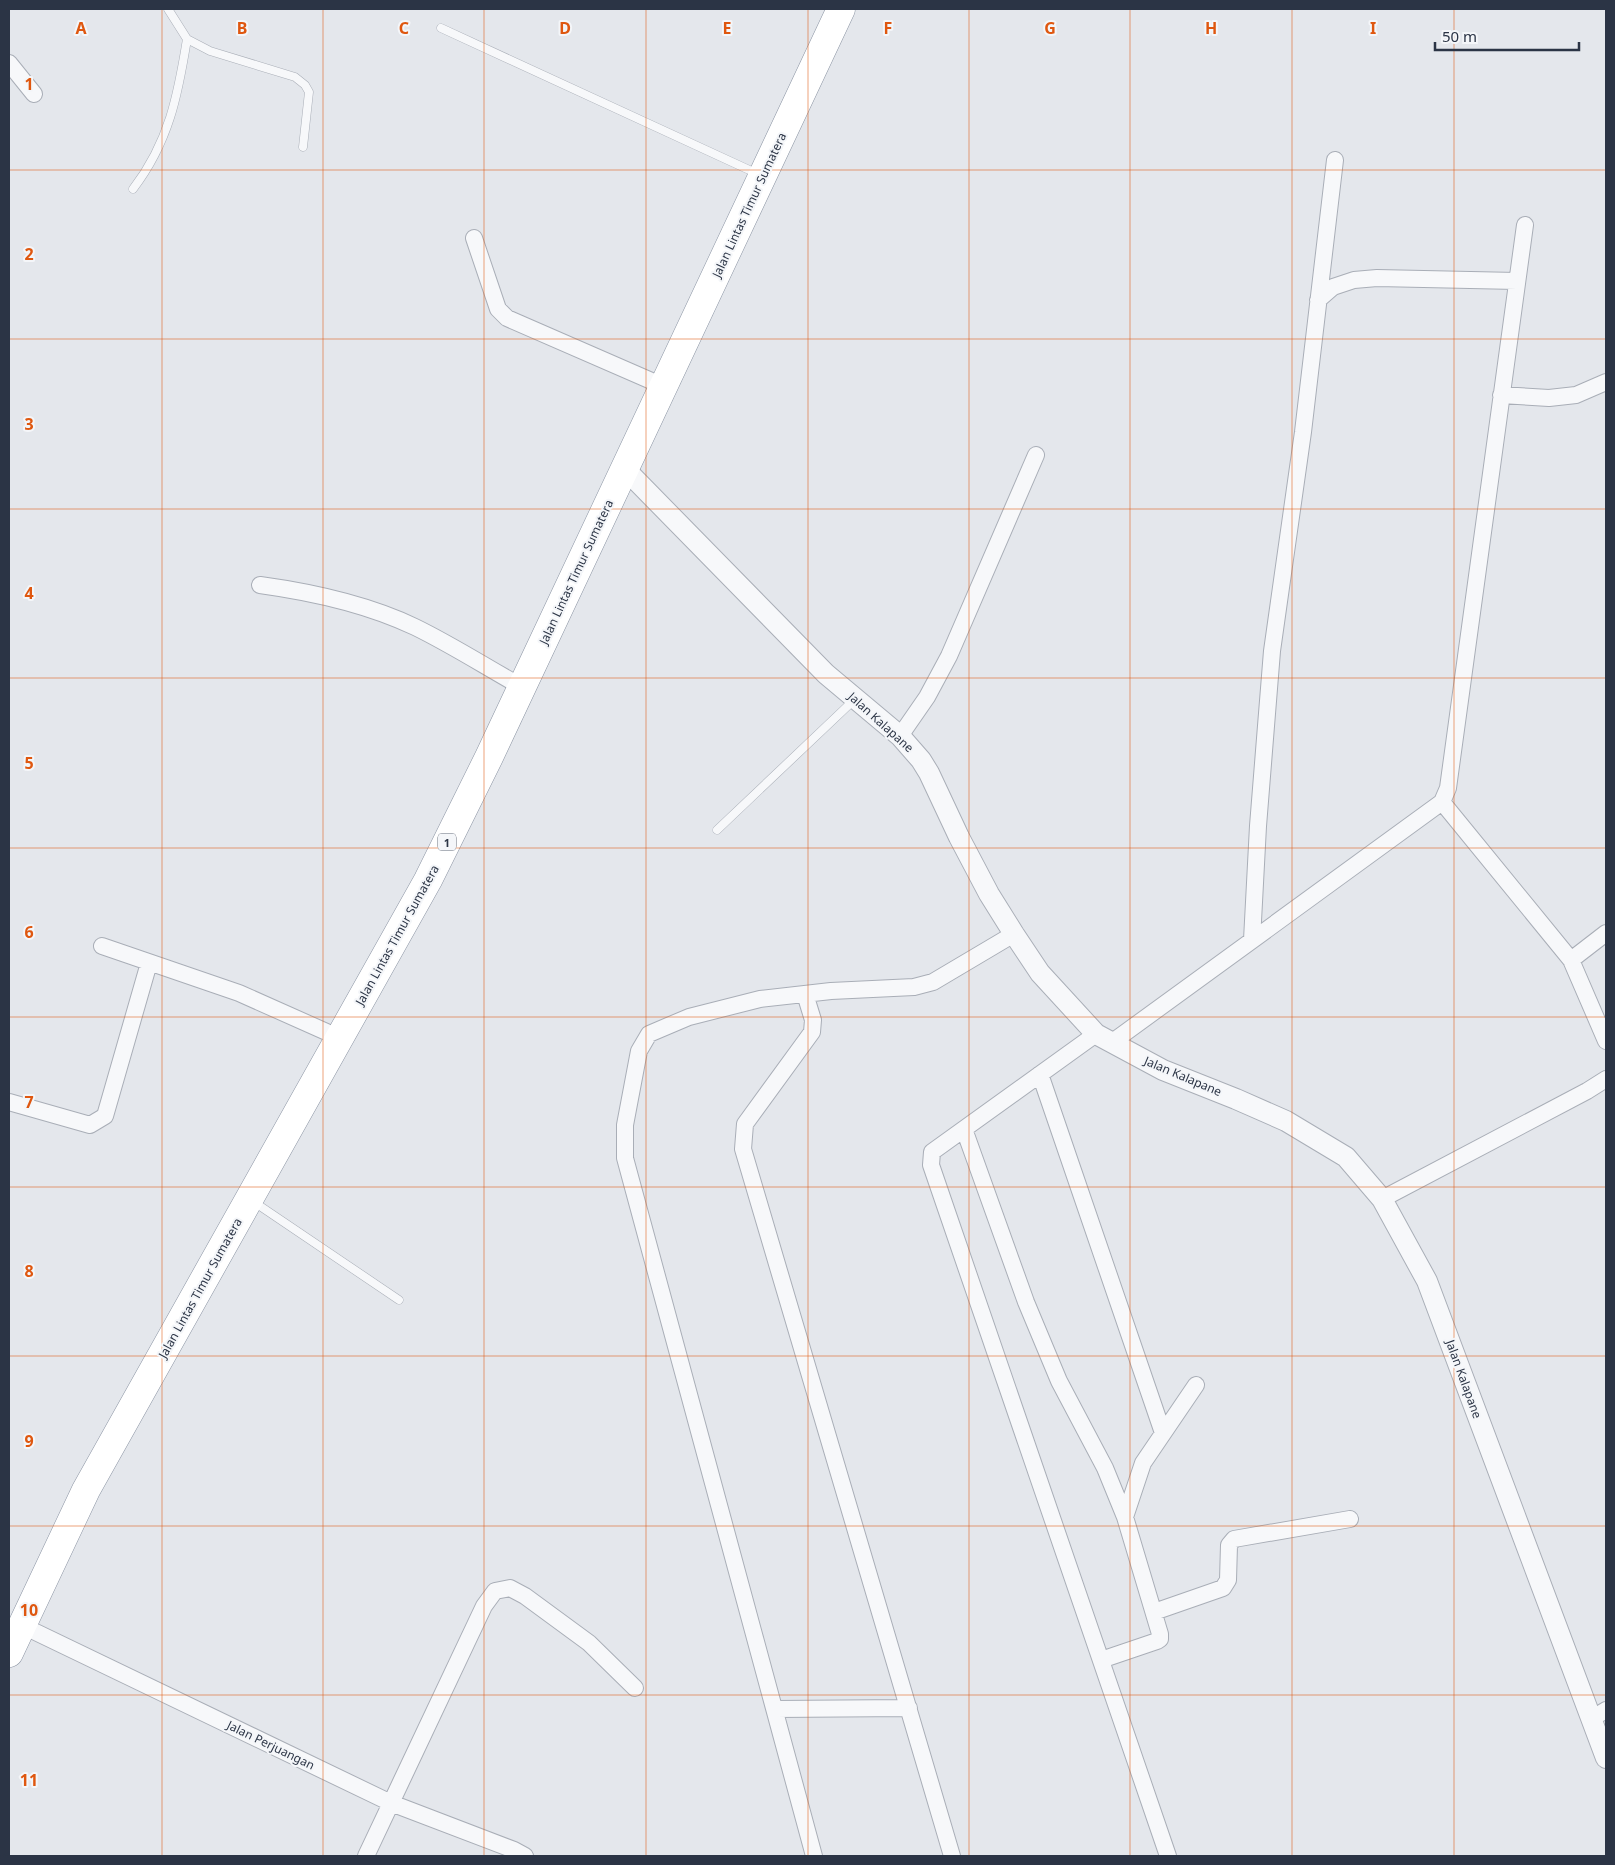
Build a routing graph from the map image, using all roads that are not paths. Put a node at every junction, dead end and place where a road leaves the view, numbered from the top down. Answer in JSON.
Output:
{"nodes":[{"id":1,"x":168,"y":9,"type":"edge"},
{"id":2,"x":837,"y":10,"type":"edge"},
{"id":3,"x":441,"y":28,"type":"dead end"},
{"id":4,"x":187,"y":39,"type":"junction"},
{"id":5,"x":9,"y":63,"type":"edge"},
{"id":6,"x":34,"y":94,"type":"dead end"},
{"id":7,"x":304,"y":147,"type":"dead end"},
{"id":8,"x":1335,"y":160,"type":"dead end"},
{"id":9,"x":762,"y":176,"type":"junction"},
{"id":10,"x":133,"y":189,"type":"dead end"},
{"id":11,"x":1525,"y":225,"type":"dead end"},
{"id":12,"x":474,"y":238,"type":"dead end"},
{"id":13,"x":1517,"y":281,"type":"junction"},
{"id":14,"x":1318,"y":300,"type":"junction"},
{"id":15,"x":1606,"y":382,"type":"edge"},
{"id":16,"x":663,"y":386,"type":"junction"},
{"id":17,"x":1501,"y":395,"type":"junction"},
{"id":18,"x":1036,"y":455,"type":"dead end"},
{"id":19,"x":625,"y":469,"type":"junction"},
{"id":20,"x":260,"y":585,"type":"dead end"},
{"id":21,"x":522,"y":688,"type":"junction"},
{"id":22,"x":855,"y":698,"type":"junction"},
{"id":23,"x":900,"y":736,"type":"junction"},
{"id":24,"x":1442,"y":802,"type":"junction"},
{"id":25,"x":717,"y":830,"type":"dead end"},
{"id":26,"x":1606,"y":933,"type":"edge"},
{"id":27,"x":1014,"y":934,"type":"junction"},
{"id":28,"x":1252,"y":940,"type":"junction"},
{"id":29,"x":102,"y":946,"type":"dead end"},
{"id":30,"x":1571,"y":960,"type":"junction"},
{"id":31,"x":149,"y":963,"type":"junction"},
{"id":32,"x":805,"y":994,"type":"junction"},
{"id":33,"x":340,"y":1038,"type":"junction"},
{"id":34,"x":1104,"y":1038,"type":"junction"},
{"id":35,"x":1606,"y":1041,"type":"edge"},
{"id":36,"x":1040,"y":1074,"type":"junction"},
{"id":37,"x":1606,"y":1079,"type":"edge"},
{"id":38,"x":9,"y":1102,"type":"edge"},
{"id":39,"x":964,"y":1129,"type":"junction"},
{"id":40,"x":250,"y":1199,"type":"junction"},
{"id":41,"x":1382,"y":1199,"type":"junction"},
{"id":42,"x":399,"y":1300,"type":"dead end"},
{"id":43,"x":1196,"y":1385,"type":"dead end"},
{"id":44,"x":1163,"y":1433,"type":"junction"},
{"id":45,"x":1125,"y":1517,"type":"junction"},
{"id":46,"x":1350,"y":1519,"type":"dead end"},
{"id":47,"x":1154,"y":1612,"type":"junction"},
{"id":48,"x":21,"y":1625,"type":"junction"},
{"id":49,"x":9,"y":1654,"type":"edge"},
{"id":50,"x":1101,"y":1660,"type":"junction"},
{"id":51,"x":635,"y":1688,"type":"dead end"},
{"id":52,"x":908,"y":1708,"type":"junction"},
{"id":53,"x":775,"y":1709,"type":"junction"},
{"id":54,"x":1598,"y":1714,"type":"edge"},
{"id":55,"x":1606,"y":1758,"type":"edge"},
{"id":56,"x":391,"y":1803,"type":"junction"},
{"id":57,"x":366,"y":1856,"type":"edge"},
{"id":58,"x":525,"y":1856,"type":"edge"},
{"id":59,"x":814,"y":1856,"type":"edge"},
{"id":60,"x":952,"y":1856,"type":"edge"},
{"id":61,"x":1168,"y":1856,"type":"edge"}],
"edges":[{"from":1,"to":4,"type":"lane"},
{"from":2,"to":9,"type":"highway","name":"Jalan Lintas Timur Sumatera","number":"1"},
{"from":3,"to":9,"type":"lane"},
{"from":4,"to":7,"type":"lane"},
{"from":4,"to":10,"type":"lane"},
{"from":5,"to":6,"type":"street"},
{"from":8,"to":14,"type":"street"},
{"from":9,"to":16,"type":"highway","name":"Jalan Lintas Timur Sumatera","number":"1"},
{"from":11,"to":13,"type":"street"},
{"from":12,"to":16,"type":"street"},
{"from":13,"to":14,"type":"street"},
{"from":13,"to":17,"type":"street"},
{"from":14,"to":28,"type":"street"},
{"from":15,"to":17,"type":"street"},
{"from":16,"to":19,"type":"highway","name":"Jalan Lintas Timur Sumatera","number":"1"},
{"from":17,"to":24,"type":"street"},
{"from":18,"to":23,"type":"street"},
{"from":19,"to":21,"type":"highway","name":"Jalan Lintas Timur Sumatera","number":"1"},
{"from":19,"to":22,"type":"street","name":"Jalan Kalapane"},
{"from":20,"to":21,"type":"street"},
{"from":21,"to":33,"type":"highway","name":"Jalan Lintas Timur Sumatera","number":"1"},
{"from":22,"to":23,"type":"street","name":"Jalan Kalapane"},
{"from":22,"to":25,"type":"lane"},
{"from":23,"to":27,"type":"street","name":"Jalan Kalapane"},
{"from":24,"to":28,"type":"street"},
{"from":24,"to":30,"type":"street"},
{"from":26,"to":30,"type":"street"},
{"from":27,"to":32,"type":"street"},
{"from":27,"to":34,"type":"street","name":"Jalan Kalapane"},
{"from":28,"to":34,"type":"street"},
{"from":29,"to":31,"type":"street"},
{"from":30,"to":35,"type":"street"},
{"from":31,"to":33,"type":"street"},
{"from":31,"to":38,"type":"street"},
{"from":32,"to":52,"type":"street"},
{"from":32,"to":53,"type":"street"},
{"from":33,"to":40,"type":"highway","name":"Jalan Lintas Timur Sumatera","number":"1"},
{"from":34,"to":36,"type":"street"},
{"from":34,"to":41,"type":"street","name":"Jalan Kalapane"},
{"from":36,"to":39,"type":"street"},
{"from":36,"to":44,"type":"street"},
{"from":37,"to":41,"type":"street"},
{"from":39,"to":45,"type":"street"},
{"from":39,"to":50,"type":"street"},
{"from":40,"to":42,"type":"lane"},
{"from":40,"to":48,"type":"highway","name":"Jalan Lintas Timur Sumatera","number":"1"},
{"from":41,"to":54,"type":"street","name":"Jalan Kalapane"},
{"from":43,"to":44,"type":"street"},
{"from":44,"to":45,"type":"street"},
{"from":45,"to":47,"type":"street"},
{"from":46,"to":47,"type":"street"},
{"from":47,"to":50,"type":"street"},
{"from":48,"to":49,"type":"highway","name":"Jalan Lintas Timur Sumatera","number":"1"},
{"from":48,"to":56,"type":"street","name":"Jalan Perjuangan"},
{"from":50,"to":61,"type":"street"},
{"from":51,"to":56,"type":"street"},
{"from":52,"to":53,"type":"street"},
{"from":52,"to":60,"type":"street"},
{"from":53,"to":59,"type":"street"},
{"from":54,"to":55,"type":"street","name":"Jalan Kalapane"},
{"from":56,"to":57,"type":"street"},
{"from":56,"to":58,"type":"street","name":"Jalan Perjuangan"}]}
